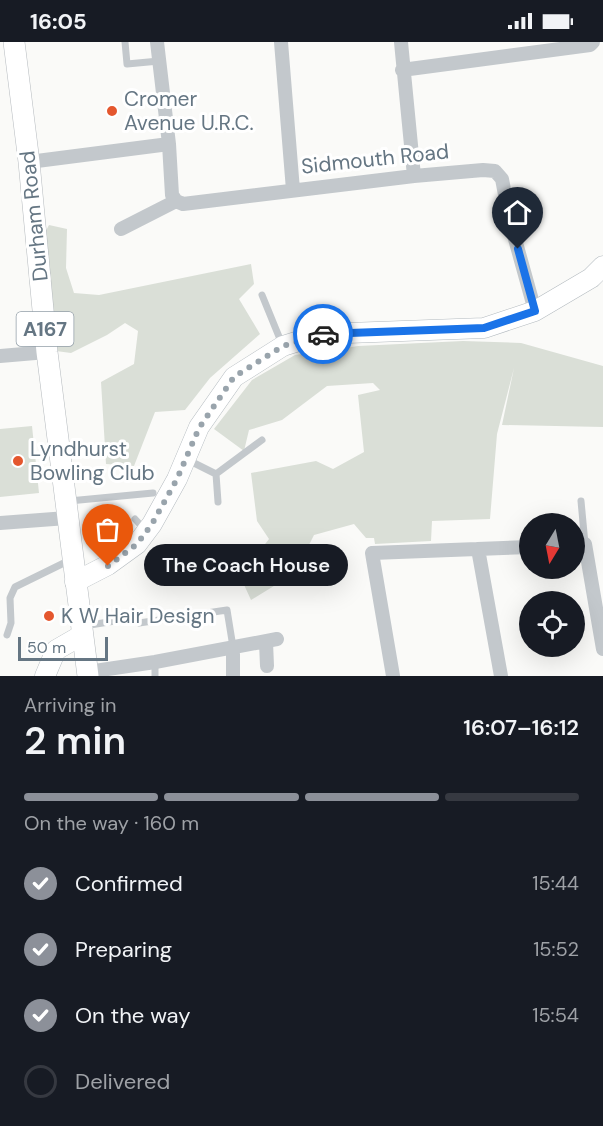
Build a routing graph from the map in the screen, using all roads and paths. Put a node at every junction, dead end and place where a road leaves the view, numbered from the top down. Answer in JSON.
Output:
{"nodes":[{"id":1,"x":125,"y":42,"type":"edge"},
{"id":2,"x":157,"y":42,"type":"edge"},
{"id":3,"x":281,"y":42,"type":"edge"},
{"id":4,"x":401,"y":42,"type":"edge"},
{"id":5,"x":593,"y":42,"type":"edge"},
{"id":6,"x":10,"y":44,"type":"edge"},
{"id":7,"x":159,"y":61,"type":"junction"},
{"id":8,"x":402,"y":70,"type":"junction"},
{"id":9,"x":169,"y":144,"type":"junction"},
{"id":10,"x":29,"y":162,"type":"junction"},
{"id":11,"x":414,"y":176,"type":"junction"},
{"id":12,"x":293,"y":190,"type":"junction"},
{"id":13,"x":176,"y":201,"type":"junction"},
{"id":14,"x":121,"y":229,"type":"dead end"},
{"id":15,"x":603,"y":266,"type":"edge"},
{"id":16,"x":262,"y":295,"type":"dead end"},
{"id":17,"x":535,"y":311,"type":"junction"},
{"id":18,"x":283,"y":346,"type":"junction"},
{"id":19,"x":47,"y":352,"type":"junction"},
{"id":20,"x":0,"y":356,"type":"edge"},
{"id":21,"x":262,"y":440,"type":"dead end"},
{"id":22,"x":186,"y":459,"type":"junction"},
{"id":23,"x":216,"y":474,"type":"junction"},
{"id":24,"x":153,"y":493,"type":"dead end"},
{"id":25,"x":580,"y":501,"type":"dead end"},
{"id":26,"x":218,"y":502,"type":"dead end"},
{"id":27,"x":66,"y":510,"type":"junction"},
{"id":28,"x":580,"y":513,"type":"edge"},
{"id":29,"x":0,"y":523,"type":"edge"},
{"id":30,"x":519,"y":547,"type":"edge"},
{"id":31,"x":478,"y":549,"type":"junction"},
{"id":32,"x":72,"y":558,"type":"junction"},
{"id":33,"x":585,"y":568,"type":"edge"},
{"id":34,"x":75,"y":582,"type":"junction"},
{"id":35,"x":82,"y":630,"type":"junction"},
{"id":36,"x":7,"y":635,"type":"dead end"},
{"id":37,"x":233,"y":647,"type":"junction"},
{"id":38,"x":603,"y":650,"type":"edge"},
{"id":39,"x":267,"y":666,"type":"dead end"},
{"id":40,"x":155,"y":669,"type":"edge"},
{"id":41,"x":88,"y":674,"type":"edge"},
{"id":42,"x":45,"y":676,"type":"edge"},
{"id":43,"x":233,"y":676,"type":"edge"},
{"id":44,"x":393,"y":676,"type":"edge"},
{"id":45,"x":501,"y":676,"type":"edge"}],
"edges":[{"from":1,"to":7,"type":"lane"},
{"from":2,"to":7,"type":"street"},
{"from":3,"to":12,"type":"street"},
{"from":4,"to":8,"type":"street"},
{"from":5,"to":8,"type":"street"},
{"from":6,"to":10,"type":"main road","name":"Durham Road","number":"A167"},
{"from":7,"to":9,"type":"street"},
{"from":8,"to":11,"type":"street"},
{"from":9,"to":10,"type":"street"},
{"from":9,"to":13,"type":"street"},
{"from":10,"to":19,"type":"main road","name":"Durham Road","number":"A167"},
{"from":11,"to":12,"type":"street","name":"Sidmouth Road"},
{"from":11,"to":17,"type":"street","name":"Sidmouth Road"},
{"from":12,"to":13,"type":"street","name":"Sidmouth Road"},
{"from":13,"to":14,"type":"street","name":"Sidmouth Road"},
{"from":15,"to":17,"type":"street"},
{"from":16,"to":18,"type":"lane"},
{"from":17,"to":18,"type":"street"},
{"from":18,"to":22,"type":"street"},
{"from":19,"to":20,"type":"street"},
{"from":19,"to":27,"type":"main road","name":"Durham Road","number":"A167"},
{"from":21,"to":23,"type":"lane"},
{"from":22,"to":23,"type":"lane"},
{"from":22,"to":34,"type":"street"},
{"from":23,"to":26,"type":"lane"},
{"from":24,"to":27,"type":"lane"},
{"from":25,"to":28,"type":"lane"},
{"from":27,"to":29,"type":"street"},
{"from":27,"to":32,"type":"main road","name":"Durham Road","number":"A167"},
{"from":30,"to":31,"type":"street"},
{"from":31,"to":44,"type":"street"},
{"from":31,"to":45,"type":"street"},
{"from":32,"to":34,"type":"main road","name":"Durham Road","number":"A167"},
{"from":32,"to":36,"type":"lane"},
{"from":33,"to":38,"type":"street"},
{"from":34,"to":35,"type":"main road","name":"Durham Road","number":"A167"},
{"from":35,"to":37,"type":"lane"},
{"from":35,"to":41,"type":"main road","name":"Durham Road","number":"A167"},
{"from":35,"to":42,"type":"street"},
{"from":37,"to":39,"type":"street"},
{"from":37,"to":40,"type":"street"},
{"from":37,"to":43,"type":"street"},
{"from":40,"to":41,"type":"street"}]}
